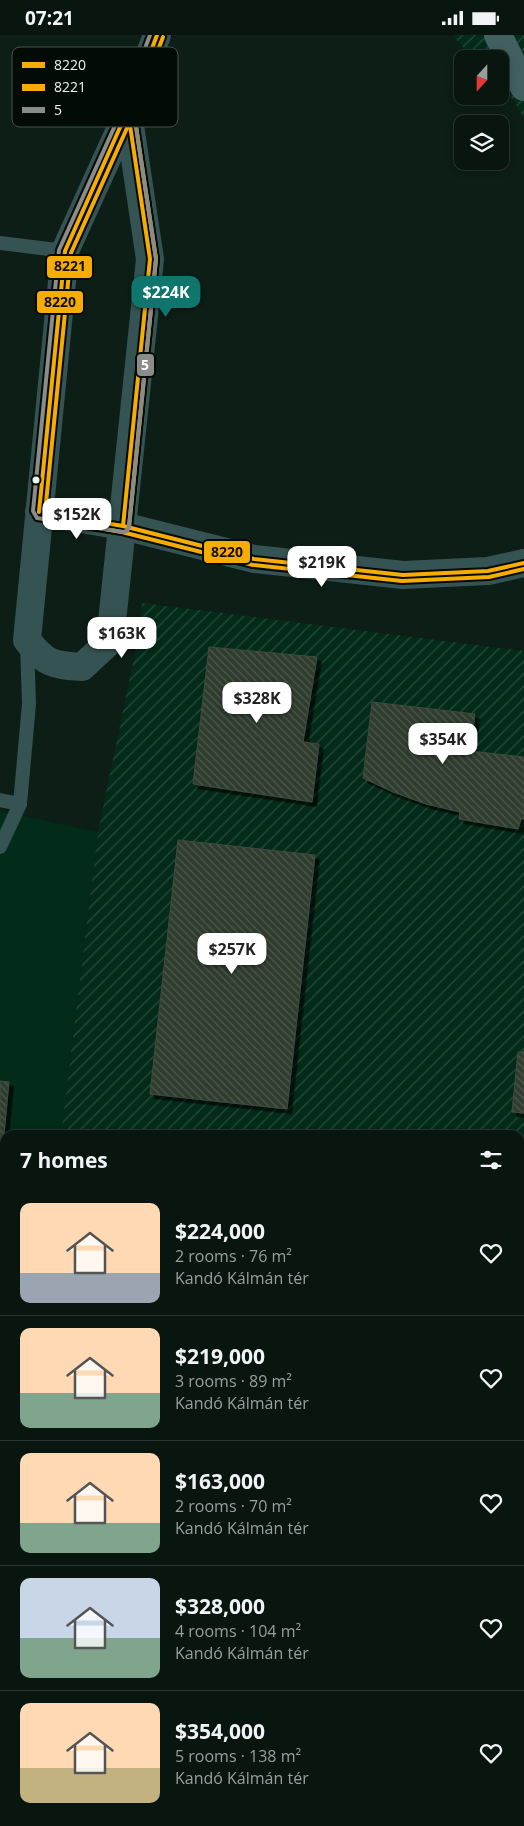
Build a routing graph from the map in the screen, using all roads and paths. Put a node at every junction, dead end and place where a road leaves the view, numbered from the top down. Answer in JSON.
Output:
{"nodes":[{"id":1,"x":157,"y":35,"type":"edge"},
{"id":2,"x":502,"y":39,"type":"edge"},
{"id":3,"x":152,"y":47,"type":"edge"},
{"id":4,"x":524,"y":87,"type":"edge"},
{"id":5,"x":121,"y":127,"type":"edge"},
{"id":6,"x":130,"y":127,"type":"edge"},
{"id":7,"x":0,"y":243,"type":"edge"},
{"id":8,"x":65,"y":251,"type":"junction"},
{"id":9,"x":39,"y":512,"type":"junction"},
{"id":10,"x":122,"y":526,"type":"junction"},
{"id":11,"x":524,"y":563,"type":"edge"},
{"id":12,"x":27,"y":640,"type":"junction"},
{"id":13,"x":0,"y":800,"type":"edge"},
{"id":14,"x":20,"y":804,"type":"junction"},
{"id":15,"x":0,"y":847,"type":"edge"}],
"edges":[{"from":1,"to":3,"type":"street"},
{"from":2,"to":4,"type":"street"},
{"from":5,"to":8,"type":"street"},
{"from":6,"to":10,"type":"street"},
{"from":7,"to":8,"type":"lane"},
{"from":8,"to":9,"type":"street"},
{"from":9,"to":10,"type":"street"},
{"from":9,"to":12,"type":"street"},
{"from":10,"to":11,"type":"street"},
{"from":10,"to":12,"type":"street"},
{"from":12,"to":14,"type":"lane"},
{"from":13,"to":14,"type":"lane"},
{"from":14,"to":15,"type":"lane"}]}
